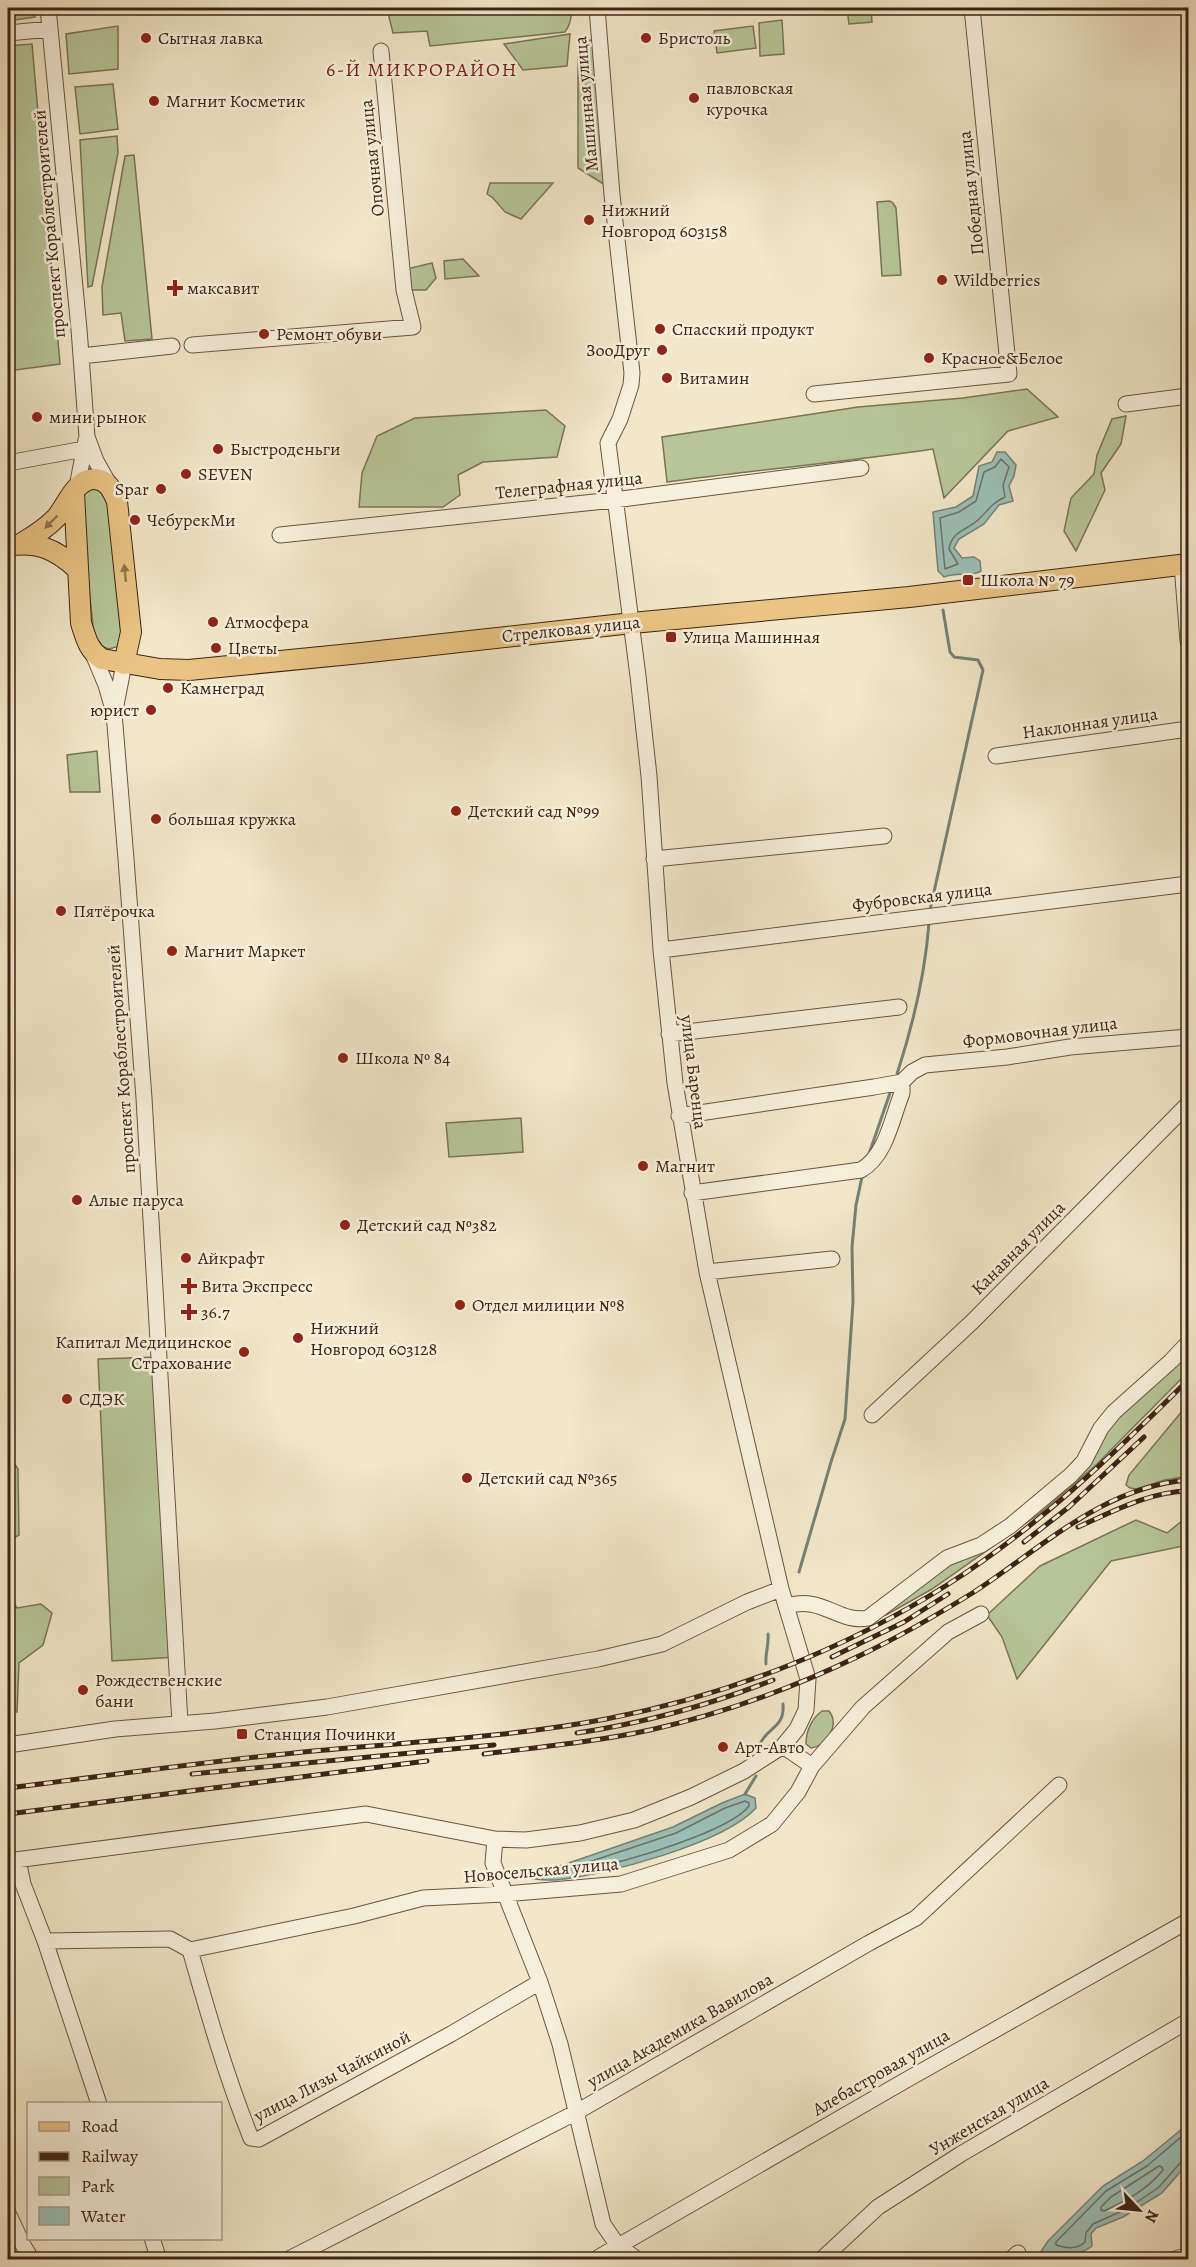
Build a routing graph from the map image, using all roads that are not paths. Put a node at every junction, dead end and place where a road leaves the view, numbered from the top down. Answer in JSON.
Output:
{"nodes":[{"id":1,"x":48,"y":8,"type":"edge"},
{"id":2,"x":597,"y":8,"type":"edge"},
{"id":3,"x":972,"y":8,"type":"edge"},
{"id":4,"x":50,"y":29,"type":"junction"},
{"id":5,"x":8,"y":33,"type":"edge"},
{"id":6,"x":381,"y":51,"type":"dead end"},
{"id":7,"x":192,"y":345,"type":"dead end"},
{"id":8,"x":172,"y":346,"type":"dead end"},
{"id":9,"x":81,"y":356,"type":"junction"},
{"id":10,"x":814,"y":394,"type":"dead end"},
{"id":11,"x":1188,"y":396,"type":"edge"},
{"id":12,"x":1126,"y":404,"type":"dead end"},
{"id":13,"x":86,"y":443,"type":"junction"},
{"id":14,"x":8,"y":463,"type":"edge"},
{"id":15,"x":861,"y":468,"type":"dead end"},
{"id":16,"x":110,"y":486,"type":"junction"},
{"id":17,"x":75,"y":490,"type":"junction"},
{"id":18,"x":614,"y":500,"type":"junction"},
{"id":19,"x":280,"y":535,"type":"dead end"},
{"id":20,"x":15,"y":544,"type":"edge"},
{"id":21,"x":1185,"y":565,"type":"edge"},
{"id":22,"x":77,"y":569,"type":"junction"},
{"id":23,"x":632,"y":623,"type":"junction"},
{"id":24,"x":131,"y":632,"type":"junction"},
{"id":25,"x":1188,"y":640,"type":"edge"},
{"id":26,"x":93,"y":654,"type":"junction"},
{"id":27,"x":124,"y":664,"type":"junction"},
{"id":28,"x":160,"y":669,"type":"junction"},
{"id":29,"x":114,"y":713,"type":"junction"},
{"id":30,"x":1188,"y":729,"type":"edge"},
{"id":31,"x":996,"y":756,"type":"dead end"},
{"id":32,"x":884,"y":836,"type":"dead end"},
{"id":33,"x":654,"y":859,"type":"junction"},
{"id":34,"x":1188,"y":884,"type":"edge"},
{"id":35,"x":661,"y":950,"type":"junction"},
{"id":36,"x":899,"y":1007,"type":"dead end"},
{"id":37,"x":669,"y":1034,"type":"junction"},
{"id":38,"x":1188,"y":1037,"type":"edge"},
{"id":39,"x":902,"y":1082,"type":"junction"},
{"id":40,"x":1188,"y":1104,"type":"edge"},
{"id":41,"x":680,"y":1116,"type":"junction"},
{"id":42,"x":692,"y":1193,"type":"junction"},
{"id":43,"x":832,"y":1259,"type":"dead end"},
{"id":44,"x":707,"y":1272,"type":"junction"},
{"id":45,"x":1188,"y":1343,"type":"edge"},
{"id":46,"x":872,"y":1415,"type":"dead end"},
{"id":47,"x":781,"y":1589,"type":"junction"},
{"id":48,"x":787,"y":1606,"type":"junction"},
{"id":49,"x":981,"y":1614,"type":"dead end"},
{"id":50,"x":180,"y":1723,"type":"junction"},
{"id":51,"x":8,"y":1745,"type":"edge"},
{"id":52,"x":783,"y":1746,"type":"junction"},
{"id":53,"x":812,"y":1766,"type":"junction"},
{"id":54,"x":1059,"y":1785,"type":"dead end"},
{"id":55,"x":495,"y":1839,"type":"junction"},
{"id":56,"x":13,"y":1861,"type":"edge"},
{"id":57,"x":504,"y":1894,"type":"junction"},
{"id":58,"x":1188,"y":1921,"type":"edge"},
{"id":59,"x":45,"y":1941,"type":"junction"},
{"id":60,"x":190,"y":1950,"type":"junction"},
{"id":61,"x":540,"y":1982,"type":"junction"},
{"id":62,"x":1188,"y":2021,"type":"edge"},
{"id":63,"x":99,"y":2102,"type":"edge"},
{"id":64,"x":575,"y":2113,"type":"junction"},
{"id":65,"x":8,"y":2212,"type":"edge"},
{"id":66,"x":153,"y":2240,"type":"edge"},
{"id":67,"x":618,"y":2246,"type":"junction"},
{"id":68,"x":1188,"y":2255,"type":"edge"},
{"id":69,"x":32,"y":2259,"type":"edge"},
{"id":70,"x":159,"y":2259,"type":"edge"},
{"id":71,"x":287,"y":2259,"type":"edge"},
{"id":72,"x":594,"y":2259,"type":"edge"},
{"id":73,"x":638,"y":2259,"type":"edge"},
{"id":74,"x":821,"y":2259,"type":"edge"},
{"id":75,"x":1172,"y":2259,"type":"edge"}],
"edges":[{"from":1,"to":4,"type":"street","name":"проспект Кораблестроителей"},
{"from":2,"to":18,"type":"street","name":"Машинная улица"},
{"from":3,"to":10,"type":"street","name":"Победная улица"},
{"from":4,"to":5,"type":"street"},
{"from":4,"to":9,"type":"street","name":"проспект Кораблестроителей"},
{"from":6,"to":7,"type":"street","name":"Опочная улица"},
{"from":8,"to":9,"type":"street"},
{"from":9,"to":13,"type":"street","name":"проспект Кораблестроителей"},
{"from":11,"to":12,"type":"street"},
{"from":13,"to":14,"type":"street"},
{"from":13,"to":16,"type":"street"},
{"from":13,"to":17,"type":"street"},
{"from":15,"to":18,"type":"street","name":"Телеграфная улица"},
{"from":16,"to":17,"type":"main road"},
{"from":24,"to":16,"type":"main road","one_way":true},
{"from":17,"to":20,"type":"main road","one_way":true},
{"from":17,"to":22,"type":"main road"},
{"from":18,"to":19,"type":"street","name":"Телеграфная улица"},
{"from":18,"to":23,"type":"street","name":"Машинная улица"},
{"from":20,"to":22,"type":"main road"},
{"from":21,"to":23,"type":"main road","name":"Стрелковая улица"},
{"from":21,"to":25,"type":"street"},
{"from":22,"to":26,"type":"main road"},
{"from":23,"to":28,"type":"main road","name":"Стрелковая улица"},
{"from":23,"to":33,"type":"street","name":"улица Баренца"},
{"from":24,"to":27,"type":"main road"},
{"from":24,"to":28,"type":"main road"},
{"from":26,"to":27,"type":"main road","name":"Стрелковая улица"},
{"from":26,"to":29,"type":"street","name":"проспект Кораблестроителей"},
{"from":27,"to":28,"type":"main road","name":"Стрелковая улица"},
{"from":27,"to":29,"type":"street"},
{"from":29,"to":50,"type":"street","name":"проспект Кораблестроителей"},
{"from":30,"to":31,"type":"street","name":"Наклонная улица"},
{"from":32,"to":33,"type":"street"},
{"from":33,"to":35,"type":"street","name":"улица Баренца"},
{"from":34,"to":35,"type":"street","name":"Фубровская улица"},
{"from":35,"to":37,"type":"street","name":"улица Баренца"},
{"from":36,"to":37,"type":"street"},
{"from":37,"to":41,"type":"street","name":"улица Баренца"},
{"from":38,"to":39,"type":"street","name":"Формовочная улица"},
{"from":39,"to":41,"type":"street","name":"Формовочная улица"},
{"from":39,"to":42,"type":"street"},
{"from":40,"to":46,"type":"street","name":"Канавная улица"},
{"from":41,"to":42,"type":"street","name":"улица Баренца"},
{"from":42,"to":44,"type":"street","name":"улица Баренца"},
{"from":43,"to":44,"type":"street"},
{"from":44,"to":47,"type":"street","name":"улица Баренца"},
{"from":45,"to":48,"type":"street"},
{"from":47,"to":48,"type":"street","name":"улица Баренца"},
{"from":47,"to":50,"type":"street"},
{"from":48,"to":52,"type":"street","name":"улица Баренца"},
{"from":49,"to":53,"type":"street","name":"Новосельская улица"},
{"from":50,"to":51,"type":"street"},
{"from":52,"to":53,"type":"street"},
{"from":52,"to":55,"type":"street"},
{"from":53,"to":57,"type":"street","name":"Новосельская улица"},
{"from":54,"to":64,"type":"street","name":"улица Академика Вавилова"},
{"from":55,"to":56,"type":"street"},
{"from":55,"to":57,"type":"street"},
{"from":56,"to":59,"type":"street"},
{"from":57,"to":60,"type":"street","name":"Новосельская улица"},
{"from":57,"to":61,"type":"street"},
{"from":58,"to":67,"type":"street","name":"Алебастровая улица"},
{"from":59,"to":60,"type":"street"},
{"from":59,"to":63,"type":"street"},
{"from":60,"to":61,"type":"street","name":"улица Лизы Чайкиной"},
{"from":61,"to":64,"type":"street"},
{"from":62,"to":74,"type":"street","name":"Унженская улица"},
{"from":64,"to":67,"type":"street"},
{"from":64,"to":71,"type":"street","name":"улица Академика Вавилова"},
{"from":65,"to":69,"type":"street"},
{"from":66,"to":70,"type":"street"},
{"from":67,"to":72,"type":"street","name":"Алебастровая улица"},
{"from":67,"to":73,"type":"street"},
{"from":68,"to":75,"type":"street"}]}
